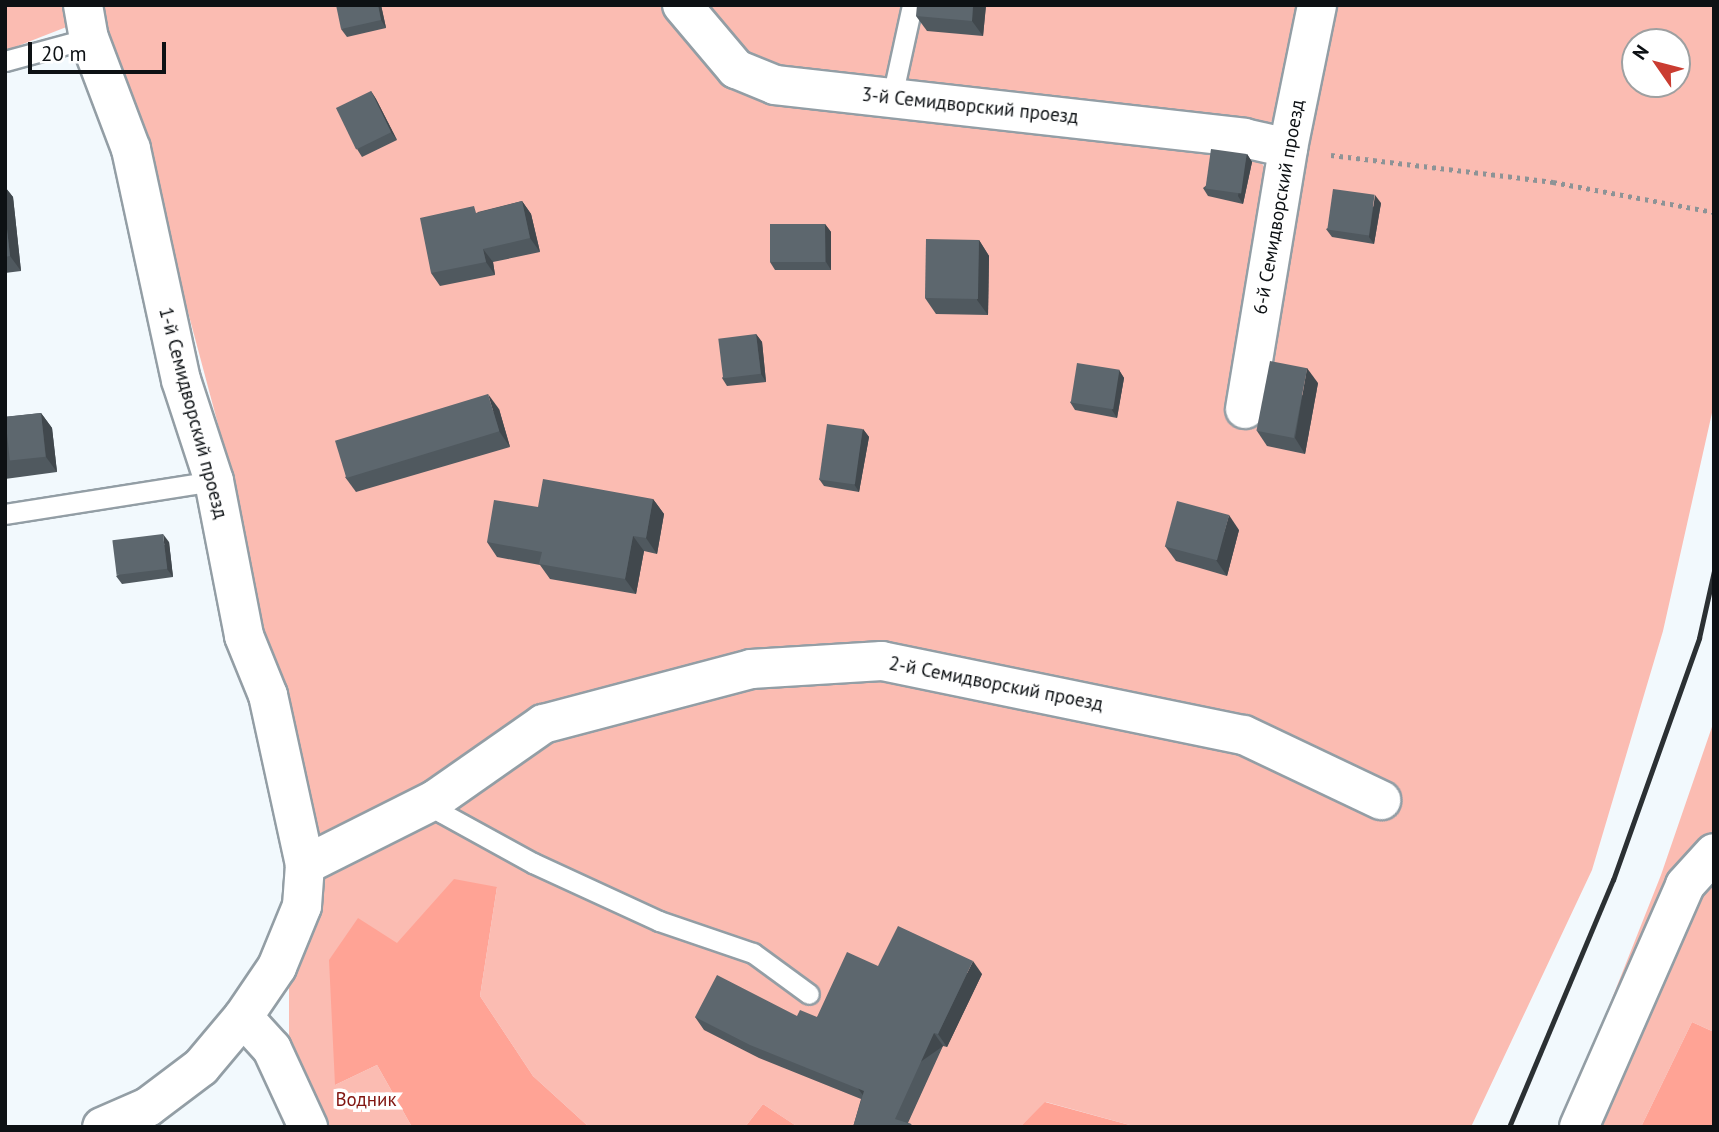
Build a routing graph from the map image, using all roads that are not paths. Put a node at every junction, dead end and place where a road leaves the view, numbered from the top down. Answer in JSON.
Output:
{"nodes":[{"id":1,"x":682,"y":5,"type":"edge"},
{"id":2,"x":912,"y":5,"type":"edge"},
{"id":3,"x":1317,"y":5,"type":"edge"},
{"id":4,"x":86,"y":22,"type":"edge"},
{"id":5,"x":5,"y":61,"type":"edge"},
{"id":6,"x":892,"y":97,"type":"junction"},
{"id":7,"x":1288,"y":148,"type":"junction"},
{"id":8,"x":1245,"y":409,"type":"dead end"},
{"id":9,"x":214,"y":481,"type":"junction"},
{"id":10,"x":5,"y":514,"type":"edge"},
{"id":11,"x":436,"y":799,"type":"junction"},
{"id":12,"x":1381,"y":800,"type":"dead end"},
{"id":13,"x":1714,"y":853,"type":"edge"},
{"id":14,"x":305,"y":865,"type":"junction"},
{"id":15,"x":809,"y":995,"type":"dead end"},
{"id":16,"x":243,"y":1017,"type":"junction"},
{"id":17,"x":102,"y":1127,"type":"edge"},
{"id":18,"x":308,"y":1127,"type":"edge"},
{"id":19,"x":1579,"y":1127,"type":"edge"}],
"edges":[{"from":1,"to":6,"type":"street","name":"3-й Семидворский проезд"},
{"from":2,"to":6,"type":"lane"},
{"from":3,"to":7,"type":"street","name":"6-й Семидворский проезд"},
{"from":4,"to":5,"type":"lane"},
{"from":4,"to":9,"type":"street","name":"1-й Семидворский проезд"},
{"from":6,"to":7,"type":"street","name":"3-й Семидворский проезд"},
{"from":7,"to":8,"type":"street","name":"6-й Семидворский проезд"},
{"from":9,"to":10,"type":"lane"},
{"from":9,"to":14,"type":"street","name":"1-й Семидворский проезд"},
{"from":11,"to":12,"type":"street","name":"2-й Семидворский проезд"},
{"from":11,"to":14,"type":"street","name":"2-й Семидворский проезд"},
{"from":11,"to":15,"type":"lane"},
{"from":13,"to":19,"type":"street"},
{"from":14,"to":16,"type":"street","name":"1-й Семидворский проезд"},
{"from":16,"to":17,"type":"street","name":"1-й Семидворский проезд"},
{"from":16,"to":18,"type":"street"}]}
